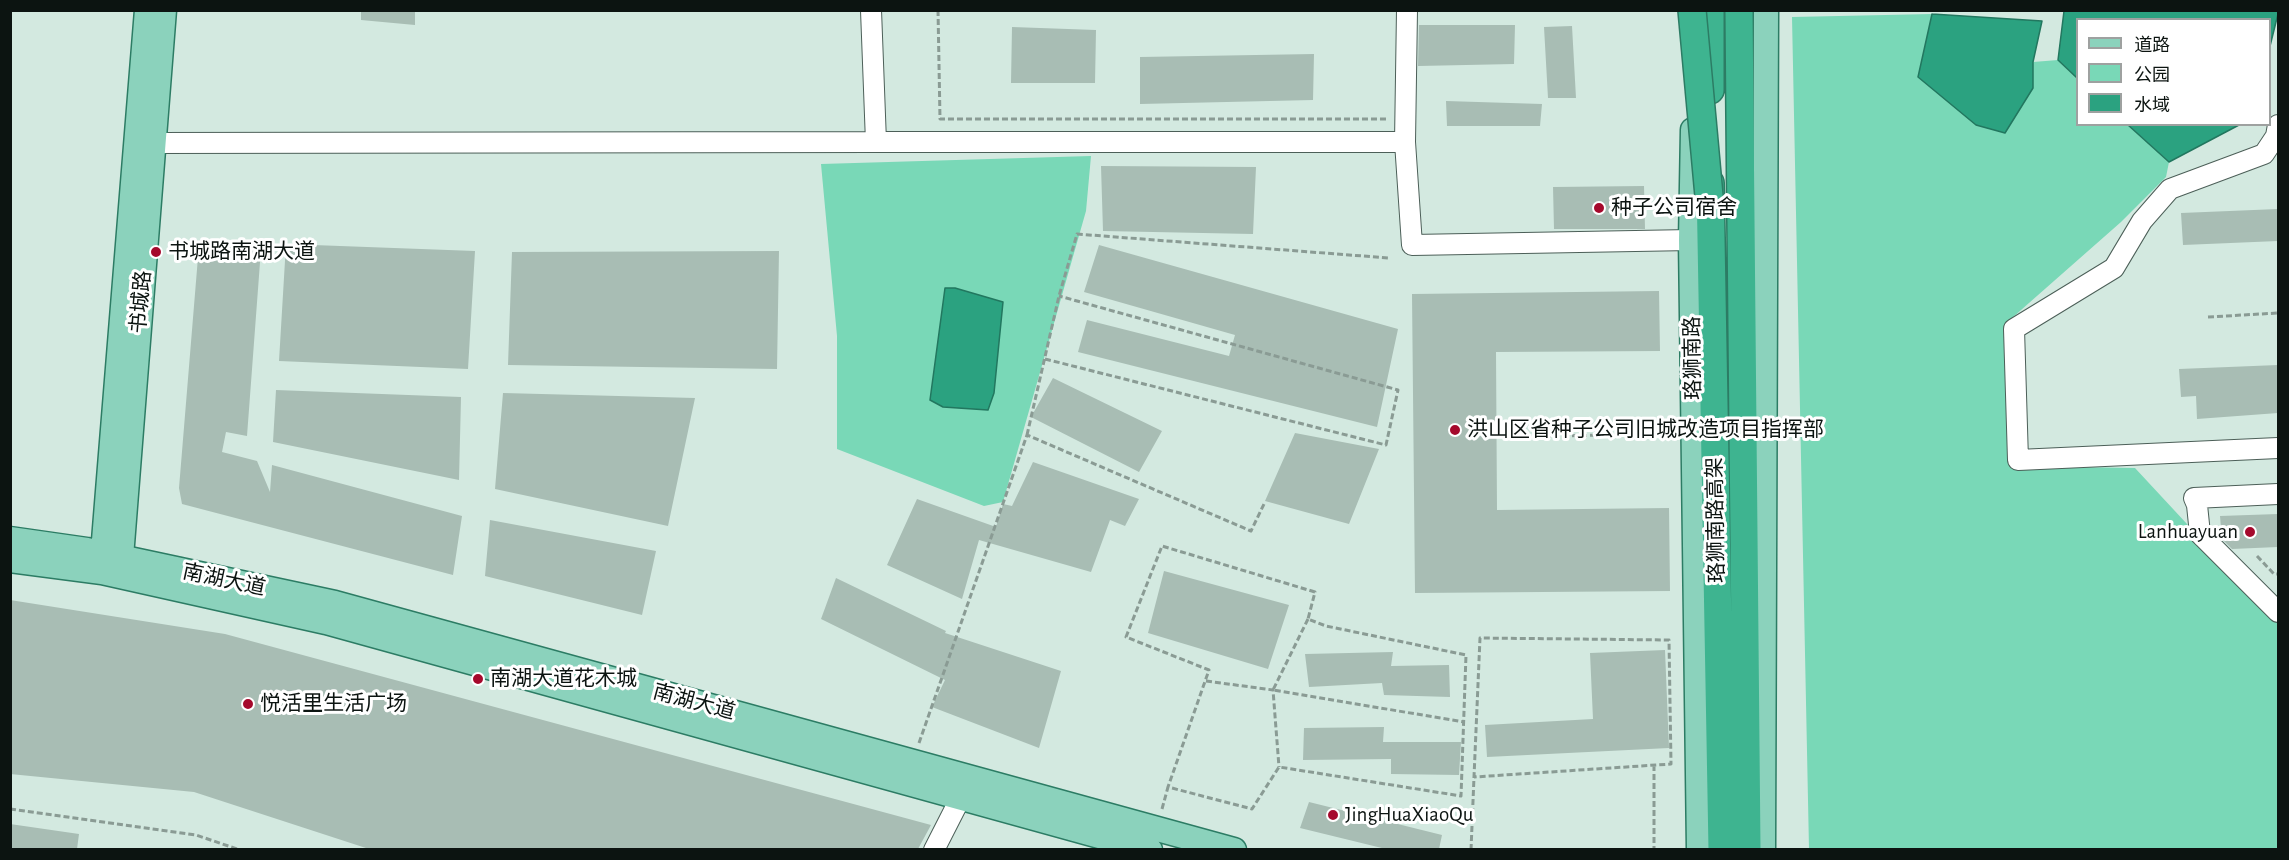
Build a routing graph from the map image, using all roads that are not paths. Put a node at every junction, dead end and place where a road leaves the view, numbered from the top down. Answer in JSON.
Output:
{"nodes":[{"id":1,"x":147,"y":10,"type":"edge"},
{"id":2,"x":164,"y":10,"type":"edge"},
{"id":3,"x":871,"y":10,"type":"edge"},
{"id":4,"x":1407,"y":10,"type":"edge"},
{"id":5,"x":1693,"y":10,"type":"edge"},
{"id":6,"x":1710,"y":10,"type":"edge"},
{"id":7,"x":1739,"y":10,"type":"edge"},
{"id":8,"x":1766,"y":10,"type":"edge"},
{"id":9,"x":2278,"y":125,"type":"edge"},
{"id":10,"x":876,"y":142,"type":"junction"},
{"id":11,"x":1405,"y":142,"type":"junction"},
{"id":12,"x":153,"y":143,"type":"junction"},
{"id":13,"x":1710,"y":207,"type":"junction"},
{"id":14,"x":1691,"y":240,"type":"junction"},
{"id":15,"x":2278,"y":448,"type":"edge"},
{"id":16,"x":2278,"y":494,"type":"edge"},
{"id":17,"x":10,"y":539,"type":"edge"},
{"id":18,"x":112,"y":555,"type":"junction"},
{"id":19,"x":10,"y":560,"type":"edge"},
{"id":20,"x":2278,"y":612,"type":"edge"},
{"id":21,"x":961,"y":797,"type":"junction"},
{"id":22,"x":1153,"y":839,"type":"edge"},
{"id":23,"x":934,"y":849,"type":"edge"},
{"id":24,"x":1234,"y":849,"type":"edge"},
{"id":25,"x":1699,"y":849,"type":"edge"},
{"id":26,"x":1722,"y":849,"type":"edge"},
{"id":27,"x":1747,"y":849,"type":"edge"},
{"id":28,"x":1763,"y":849,"type":"edge"}],
"edges":[{"from":1,"to":18,"type":"main road","name":"书城路"},
{"from":2,"to":12,"type":"main road","name":"书城路"},
{"from":3,"to":10,"type":"street"},
{"from":4,"to":11,"type":"street"},
{"from":5,"to":13,"type":"highway","bridge":true},
{"from":5,"to":14,"type":"main road","name":"珞狮南路"},
{"from":6,"to":13,"type":"highway","name":"珞狮南路高架","bridge":true},
{"from":7,"to":27,"type":"highway","name":"珞狮南路高架"},
{"from":8,"to":28,"type":"main road"},
{"from":9,"to":15,"type":"street"},
{"from":10,"to":11,"type":"street"},
{"from":10,"to":12,"type":"street"},
{"from":11,"to":14,"type":"street"},
{"from":12,"to":18,"type":"main road","name":"书城路"},
{"from":13,"to":26,"type":"highway","name":"珞狮南路高架"},
{"from":14,"to":25,"type":"main road","name":"珞狮南路"},
{"from":16,"to":20,"type":"street"},
{"from":17,"to":18,"type":"main road","name":"南湖大道"},
{"from":18,"to":22,"type":"main road","name":"南湖大道"},
{"from":19,"to":21,"type":"main road","name":"南湖大道"},
{"from":21,"to":22,"type":"main road","name":"南湖大道"},
{"from":21,"to":23,"type":"street"},
{"from":22,"to":24,"type":"main road","name":"南湖大道"}]}
